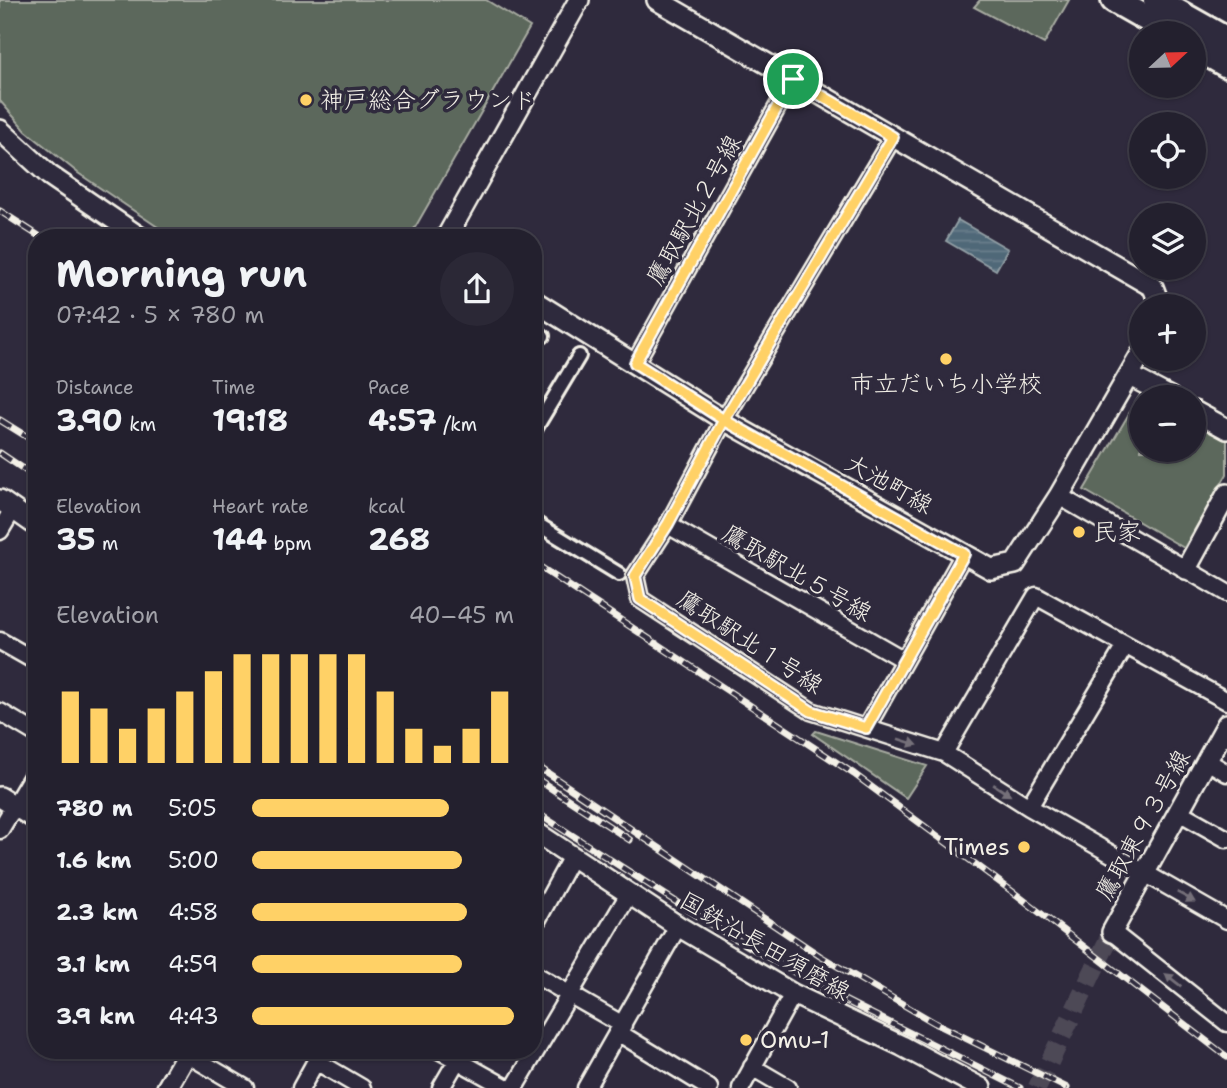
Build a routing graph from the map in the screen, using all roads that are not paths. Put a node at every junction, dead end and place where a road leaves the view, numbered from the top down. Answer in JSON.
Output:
{"nodes":[{"id":1,"x":579,"y":0,"type":"edge"},
{"id":2,"x":657,"y":0,"type":"edge"},
{"id":3,"x":1114,"y":0,"type":"edge"},
{"id":4,"x":1156,"y":0,"type":"edge"},
{"id":5,"x":1151,"y":21,"type":"edge"},
{"id":6,"x":1227,"y":40,"type":"edge"},
{"id":7,"x":1206,"y":53,"type":"edge"},
{"id":8,"x":1227,"y":65,"type":"edge"},
{"id":9,"x":793,"y":79,"type":"junction"},
{"id":10,"x":0,"y":130,"type":"edge"},
{"id":11,"x":893,"y":137,"type":"junction"},
{"id":12,"x":128,"y":229,"type":"edge"},
{"id":13,"x":451,"y":229,"type":"edge"},
{"id":14,"x":1156,"y":294,"type":"edge"},
{"id":15,"x":542,"y":307,"type":"edge"},
{"id":16,"x":579,"y":356,"type":"dead end"},
{"id":17,"x":635,"y":363,"type":"junction"},
{"id":18,"x":1132,"y":371,"type":"edge"},
{"id":19,"x":1130,"y":376,"type":"junction"},
{"id":20,"x":1147,"y":385,"type":"edge"},
{"id":21,"x":542,"y":418,"type":"edge"},
{"id":22,"x":1206,"y":418,"type":"edge"},
{"id":23,"x":724,"y":420,"type":"junction"},
{"id":24,"x":1227,"y":429,"type":"edge"},
{"id":25,"x":1227,"y":494,"type":"edge"},
{"id":26,"x":1059,"y":496,"type":"junction"},
{"id":27,"x":6,"y":505,"type":"edge"},
{"id":28,"x":28,"y":520,"type":"edge"},
{"id":29,"x":668,"y":524,"type":"junction"},
{"id":30,"x":542,"y":527,"type":"edge"},
{"id":31,"x":0,"y":531,"type":"edge"},
{"id":32,"x":964,"y":554,"type":"junction"},
{"id":33,"x":1186,"y":569,"type":"junction"},
{"id":34,"x":619,"y":574,"type":"dead end"},
{"id":35,"x":1227,"y":593,"type":"edge"},
{"id":36,"x":0,"y":640,"type":"edge"},
{"id":37,"x":1125,"y":646,"type":"junction"},
{"id":38,"x":28,"y":657,"type":"edge"},
{"id":39,"x":904,"y":660,"type":"junction"},
{"id":40,"x":1227,"y":701,"type":"edge"},
{"id":41,"x":0,"y":712,"type":"edge"},
{"id":42,"x":1227,"y":724,"type":"edge"},
{"id":43,"x":866,"y":728,"type":"junction"},
{"id":44,"x":28,"y":729,"type":"edge"},
{"id":45,"x":944,"y":753,"type":"junction"},
{"id":46,"x":1207,"y":761,"type":"junction"},
{"id":47,"x":1227,"y":773,"type":"edge"},
{"id":48,"x":28,"y":778,"type":"edge"},
{"id":49,"x":7,"y":801,"type":"edge"},
{"id":50,"x":1029,"y":807,"type":"junction"},
{"id":51,"x":1178,"y":812,"type":"junction"},
{"id":52,"x":28,"y":814,"type":"edge"},
{"id":53,"x":0,"y":830,"type":"edge"},
{"id":54,"x":542,"y":836,"type":"edge"},
{"id":55,"x":1227,"y":839,"type":"edge"},
{"id":56,"x":572,"y":856,"type":"junction"},
{"id":57,"x":1144,"y":874,"type":"junction"},
{"id":58,"x":629,"y":894,"type":"junction"},
{"id":59,"x":542,"y":901,"type":"edge"},
{"id":60,"x":1227,"y":920,"type":"edge"},
{"id":61,"x":678,"y":926,"type":"junction"},
{"id":62,"x":1112,"y":932,"type":"joint"},
{"id":63,"x":542,"y":977,"type":"edge"},
{"id":64,"x":573,"y":989,"type":"junction"},
{"id":65,"x":793,"y":994,"type":"junction"},
{"id":66,"x":1225,"y":1018,"type":"edge"},
{"id":67,"x":621,"y":1029,"type":"junction"},
{"id":68,"x":542,"y":1041,"type":"edge"},
{"id":69,"x":184,"y":1059,"type":"edge"},
{"id":70,"x":199,"y":1059,"type":"edge"},
{"id":71,"x":314,"y":1059,"type":"edge"},
{"id":72,"x":319,"y":1059,"type":"edge"},
{"id":73,"x":458,"y":1059,"type":"edge"},
{"id":74,"x":466,"y":1059,"type":"edge"},
{"id":75,"x":531,"y":1059,"type":"edge"},
{"id":76,"x":752,"y":1067,"type":"junction"},
{"id":77,"x":167,"y":1088,"type":"edge"},
{"id":78,"x":245,"y":1088,"type":"edge"},
{"id":79,"x":301,"y":1088,"type":"edge"},
{"id":80,"x":362,"y":1088,"type":"edge"},
{"id":81,"x":441,"y":1088,"type":"edge"},
{"id":82,"x":507,"y":1088,"type":"edge"},
{"id":83,"x":514,"y":1088,"type":"edge"},
{"id":84,"x":586,"y":1088,"type":"edge"},
{"id":85,"x":709,"y":1088,"type":"edge"},
{"id":86,"x":741,"y":1088,"type":"edge"},
{"id":87,"x":788,"y":1088,"type":"edge"},
{"id":88,"x":981,"y":1088,"type":"edge"}],
"edges":[{"from":1,"to":13,"type":"street"},
{"from":2,"to":9,"type":"street"},
{"from":3,"to":5,"type":"main road"},
{"from":4,"to":6,"type":"main road"},
{"from":7,"to":8,"type":"main road"},
{"from":9,"to":11,"type":"street"},
{"from":9,"to":17,"type":"street","name":"鷹取駅北２号線"},
{"from":10,"to":12,"type":"street"},
{"from":11,"to":14,"type":"street"},
{"from":11,"to":23,"type":"street","name":"鷹取駅北１号線"},
{"from":15,"to":17,"type":"street","name":"大池町線"},
{"from":16,"to":21,"type":"street"},
{"from":17,"to":23,"type":"street","name":"大池町線"},
{"from":18,"to":19,"type":"street","name":"大池町線"},
{"from":19,"to":20,"type":"street"},
{"from":19,"to":26,"type":"street","name":"大池町線"},
{"from":22,"to":24,"type":"street"},
{"from":23,"to":29,"type":"street","name":"鷹取駅北１号線"},
{"from":23,"to":32,"type":"street","name":"大池町線"},
{"from":25,"to":33,"type":"street"},
{"from":26,"to":32,"type":"street","name":"大池町線"},
{"from":26,"to":33,"type":"street"},
{"from":27,"to":28,"type":"street"},
{"from":27,"to":31,"type":"street"},
{"from":29,"to":39,"type":"street","name":"鷹取駅北５号線"},
{"from":29,"to":43,"type":"street","name":"鷹取駅北１号線"},
{"from":30,"to":34,"type":"street"},
{"from":32,"to":39,"type":"street"},
{"from":33,"to":35,"type":"street"},
{"from":36,"to":38,"type":"street"},
{"from":37,"to":40,"type":"street"},
{"from":37,"to":45,"type":"street"},
{"from":37,"to":50,"type":"street"},
{"from":39,"to":43,"type":"street"},
{"from":41,"to":44,"type":"street"},
{"from":42,"to":46,"type":"street","name":"鷹取東９３号線"},
{"from":43,"to":45,"type":"street","name":"鷹取駅北１号線","one_way":true},
{"from":45,"to":50,"type":"street","name":"鷹取駅北１号線","one_way":true},
{"from":46,"to":47,"type":"street"},
{"from":46,"to":51,"type":"street","name":"鷹取東９３号線"},
{"from":48,"to":49,"type":"street"},
{"from":49,"to":52,"type":"street"},
{"from":49,"to":53,"type":"street"},
{"from":50,"to":57,"type":"street","name":"鷹取駅北１号線"},
{"from":51,"to":55,"type":"street"},
{"from":51,"to":57,"type":"street","name":"鷹取東９３号線"},
{"from":54,"to":56,"type":"street","name":"国鉄沿長田須磨線"},
{"from":56,"to":58,"type":"street","name":"国鉄沿長田須磨線"},
{"from":56,"to":59,"type":"street"},
{"from":57,"to":60,"type":"street","name":"鷹取駅北１号線","one_way":true},
{"from":57,"to":62,"type":"street","name":"鷹取東９３号線"},
{"from":58,"to":61,"type":"street","name":"国鉄沿長田須磨線"},
{"from":58,"to":64,"type":"street"},
{"from":61,"to":65,"type":"street","name":"国鉄沿長田須磨線"},
{"from":61,"to":67,"type":"street"},
{"from":66,"to":62,"type":"street","name":"鷹取東９３号線","one_way":true},
{"from":63,"to":64,"type":"street"},
{"from":64,"to":67,"type":"street"},
{"from":64,"to":68,"type":"street"},
{"from":65,"to":76,"type":"street"},
{"from":65,"to":88,"type":"street","name":"国鉄沿長田須磨線"},
{"from":67,"to":84,"type":"street"},
{"from":67,"to":85,"type":"street"},
{"from":69,"to":77,"type":"street"},
{"from":70,"to":78,"type":"street"},
{"from":71,"to":79,"type":"street"},
{"from":72,"to":80,"type":"street"},
{"from":73,"to":81,"type":"street"},
{"from":74,"to":82,"type":"street"},
{"from":75,"to":83,"type":"street"},
{"from":76,"to":86,"type":"street"},
{"from":76,"to":87,"type":"street"}]}
